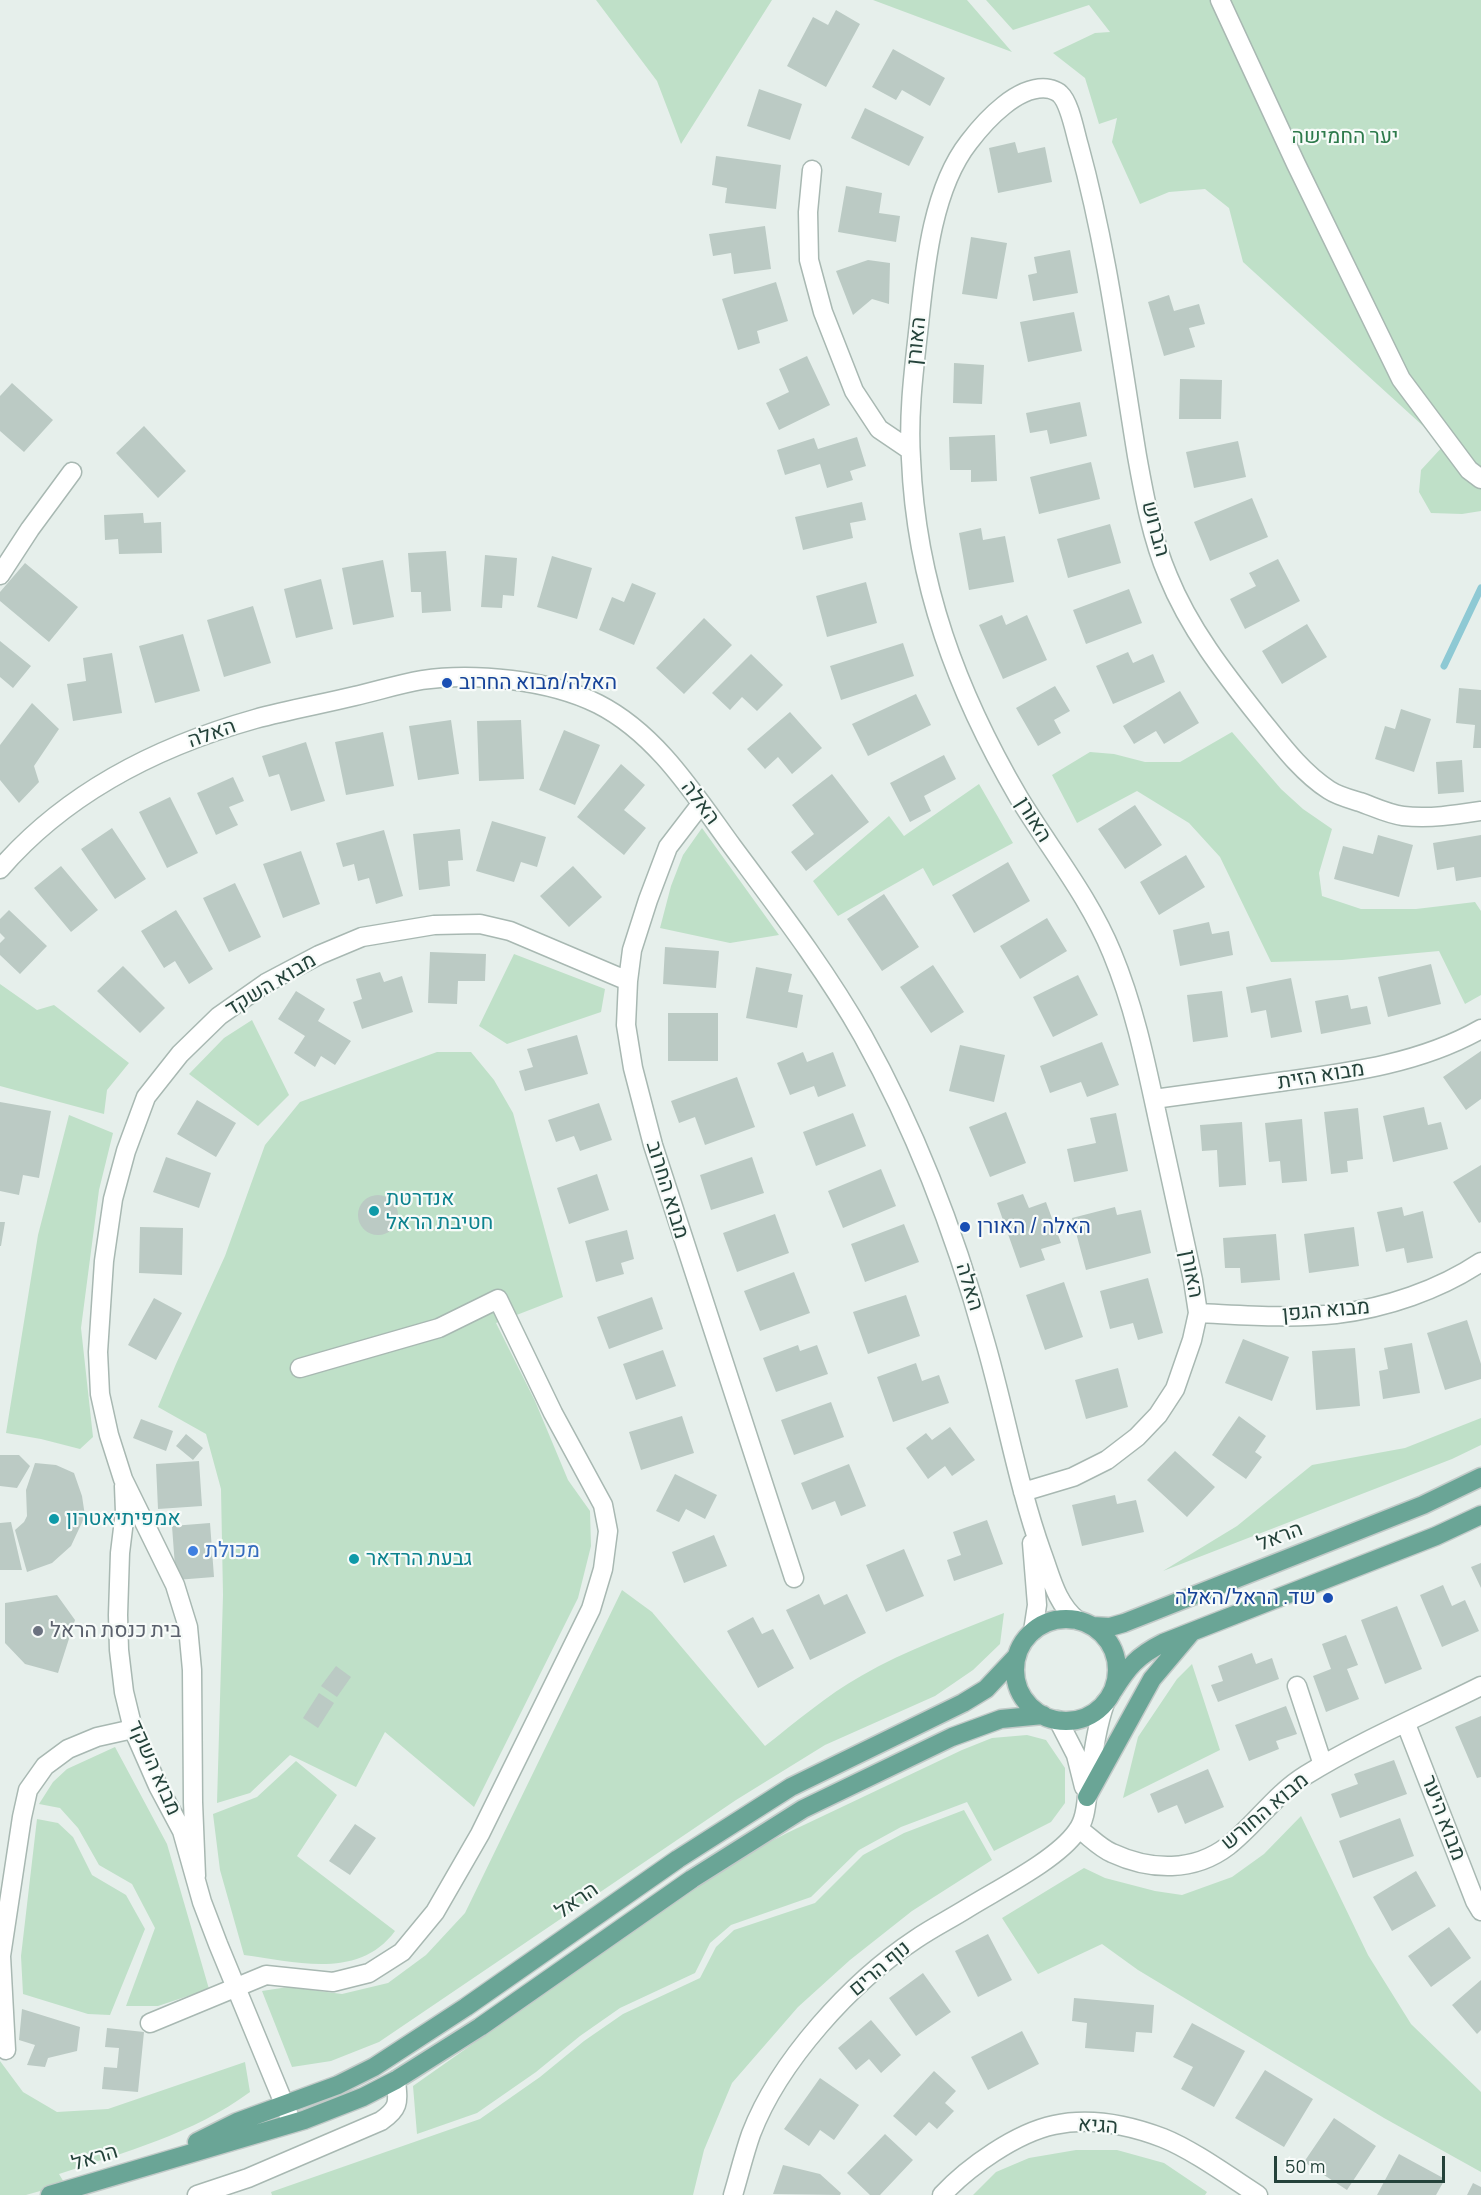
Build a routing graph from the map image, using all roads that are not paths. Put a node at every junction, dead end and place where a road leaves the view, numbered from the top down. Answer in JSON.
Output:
{"nodes":[{"id":1,"x":1220,"y":0,"type":"edge"},
{"id":2,"x":1031,"y":89,"type":"joint"},
{"id":3,"x":812,"y":170,"type":"dead end"},
{"id":4,"x":910,"y":450,"type":"junction"},
{"id":5,"x":72,"y":472,"type":"dead end"},
{"id":6,"x":1481,"y":479,"type":"edge"},
{"id":7,"x":0,"y":575,"type":"edge"},
{"id":8,"x":701,"y":804,"type":"junction"},
{"id":9,"x":1481,"y":811,"type":"edge"},
{"id":10,"x":0,"y":869,"type":"edge"},
{"id":11,"x":628,"y":981,"type":"junction"},
{"id":12,"x":1481,"y":1029,"type":"edge"},
{"id":13,"x":1154,"y":1099,"type":"junction"},
{"id":14,"x":1481,"y":1262,"type":"edge"},
{"id":15,"x":1198,"y":1313,"type":"junction"},
{"id":16,"x":300,"y":1368,"type":"dead end"},
{"id":17,"x":1481,"y":1478,"type":"edge"},
{"id":18,"x":123,"y":1479,"type":"junction"},
{"id":19,"x":1023,"y":1492,"type":"junction"},
{"id":20,"x":1481,"y":1515,"type":"edge"},
{"id":21,"x":1029,"y":1517,"type":"junction"},
{"id":22,"x":152,"y":1537,"type":"junction"},
{"id":23,"x":121,"y":1544,"type":"junction"},
{"id":24,"x":794,"y":1578,"type":"dead end"},
{"id":25,"x":1084,"y":1623,"type":"junction"},
{"id":26,"x":1033,"y":1631,"type":"junction"},
{"id":27,"x":1192,"y":1631,"type":"junction"},
{"id":28,"x":1017,"y":1656,"type":"junction"},
{"id":29,"x":1297,"y":1686,"type":"dead end"},
{"id":30,"x":1481,"y":1686,"type":"edge"},
{"id":31,"x":1109,"y":1697,"type":"junction"},
{"id":32,"x":1051,"y":1718,"type":"junction"},
{"id":33,"x":1406,"y":1724,"type":"junction"},
{"id":34,"x":133,"y":1729,"type":"junction"},
{"id":35,"x":1323,"y":1765,"type":"junction"},
{"id":36,"x":1086,"y":1798,"type":"junction"},
{"id":37,"x":1079,"y":1828,"type":"junction"},
{"id":38,"x":196,"y":1876,"type":"junction"},
{"id":39,"x":1481,"y":1911,"type":"edge"},
{"id":40,"x":235,"y":1987,"type":"junction"},
{"id":41,"x":150,"y":2023,"type":"dead end"},
{"id":42,"x":6,"y":2050,"type":"dead end"},
{"id":43,"x":396,"y":2080,"type":"junction"},
{"id":44,"x":285,"y":2105,"type":"junction"},
{"id":45,"x":292,"y":2123,"type":"junction"},
{"id":46,"x":152,"y":2164,"type":"junction"},
{"id":47,"x":251,"y":2187,"type":"edge"},
{"id":48,"x":50,"y":2195,"type":"edge"},
{"id":49,"x":197,"y":2195,"type":"edge"},
{"id":50,"x":733,"y":2195,"type":"edge"},
{"id":51,"x":942,"y":2195,"type":"edge"},
{"id":52,"x":1258,"y":2195,"type":"edge"}],
"edges":[{"from":1,"to":6,"type":"street"},
{"from":2,"to":4,"type":"street","name":"האורן"},
{"from":2,"to":9,"type":"street","name":"הברוש"},
{"from":3,"to":4,"type":"street"},
{"from":4,"to":13,"type":"street","name":"האורן"},
{"from":5,"to":7,"type":"street"},
{"from":8,"to":10,"type":"street","name":"האלה"},
{"from":8,"to":11,"type":"street","name":"מבוא החרוב"},
{"from":8,"to":19,"type":"street","name":"האלה"},
{"from":11,"to":18,"type":"street","name":"מבוא השקד"},
{"from":11,"to":24,"type":"street","name":"מבוא החרוב"},
{"from":12,"to":13,"type":"street","name":"מבוא הזית"},
{"from":13,"to":15,"type":"street","name":"האורן"},
{"from":14,"to":15,"type":"street","name":"מבוא הגפן"},
{"from":15,"to":19,"type":"street","name":"האורן"},
{"from":16,"to":40,"type":"street"},
{"from":17,"to":25,"type":"main road","name":"הראל"},
{"from":18,"to":22,"type":"street","name":"מבוא השקד"},
{"from":18,"to":23,"type":"street","name":"מבוא השקד"},
{"from":19,"to":21,"type":"street","name":"האלה"},
{"from":20,"to":27,"type":"main road"},
{"from":21,"to":25,"type":"street","name":"האלה"},
{"from":21,"to":26,"type":"street","name":"האלה"},
{"from":22,"to":23,"type":"street"},
{"from":22,"to":38,"type":"street","name":"מבוא השקד"},
{"from":23,"to":34,"type":"street","name":"מבוא השקד"},
{"from":25,"to":26,"type":"main road"},
{"from":25,"to":31,"type":"main road"},
{"from":26,"to":28,"type":"main road"},
{"from":27,"to":31,"type":"main road"},
{"from":27,"to":36,"type":"main road"},
{"from":28,"to":32,"type":"main road"},
{"from":28,"to":44,"type":"main road","name":"הראל"},
{"from":29,"to":35,"type":"street"},
{"from":30,"to":33,"type":"street","name":"מבוא החורש"},
{"from":31,"to":32,"type":"main road"},
{"from":31,"to":36,"type":"street","name":"נוף הרים"},
{"from":32,"to":36,"type":"street","name":"נוף הרים"},
{"from":32,"to":43,"type":"main road","name":"הראל"},
{"from":33,"to":35,"type":"street","name":"מבוא החורש"},
{"from":33,"to":39,"type":"street","name":"מבוא היער"},
{"from":34,"to":38,"type":"street","name":"מבוא השקד"},
{"from":34,"to":42,"type":"street"},
{"from":35,"to":37,"type":"street","name":"מבוא החורש"},
{"from":36,"to":37,"type":"street","name":"נוף הרים"},
{"from":37,"to":50,"type":"street","name":"נוף הרים"},
{"from":38,"to":40,"type":"street","name":"מבוא השקד"},
{"from":40,"to":41,"type":"street"},
{"from":40,"to":44,"type":"street","name":"מבוא השקד"},
{"from":43,"to":45,"type":"main road","name":"הראל"},
{"from":43,"to":47,"type":"street"},
{"from":44,"to":45,"type":"street","name":"מבוא השקד"},
{"from":44,"to":46,"type":"main road","name":"הראל"},
{"from":45,"to":46,"type":"main road","name":"הראל"},
{"from":46,"to":48,"type":"main road","name":"הראל"},
{"from":47,"to":49,"type":"street"},
{"from":51,"to":52,"type":"street","name":"הגיא"}]}
